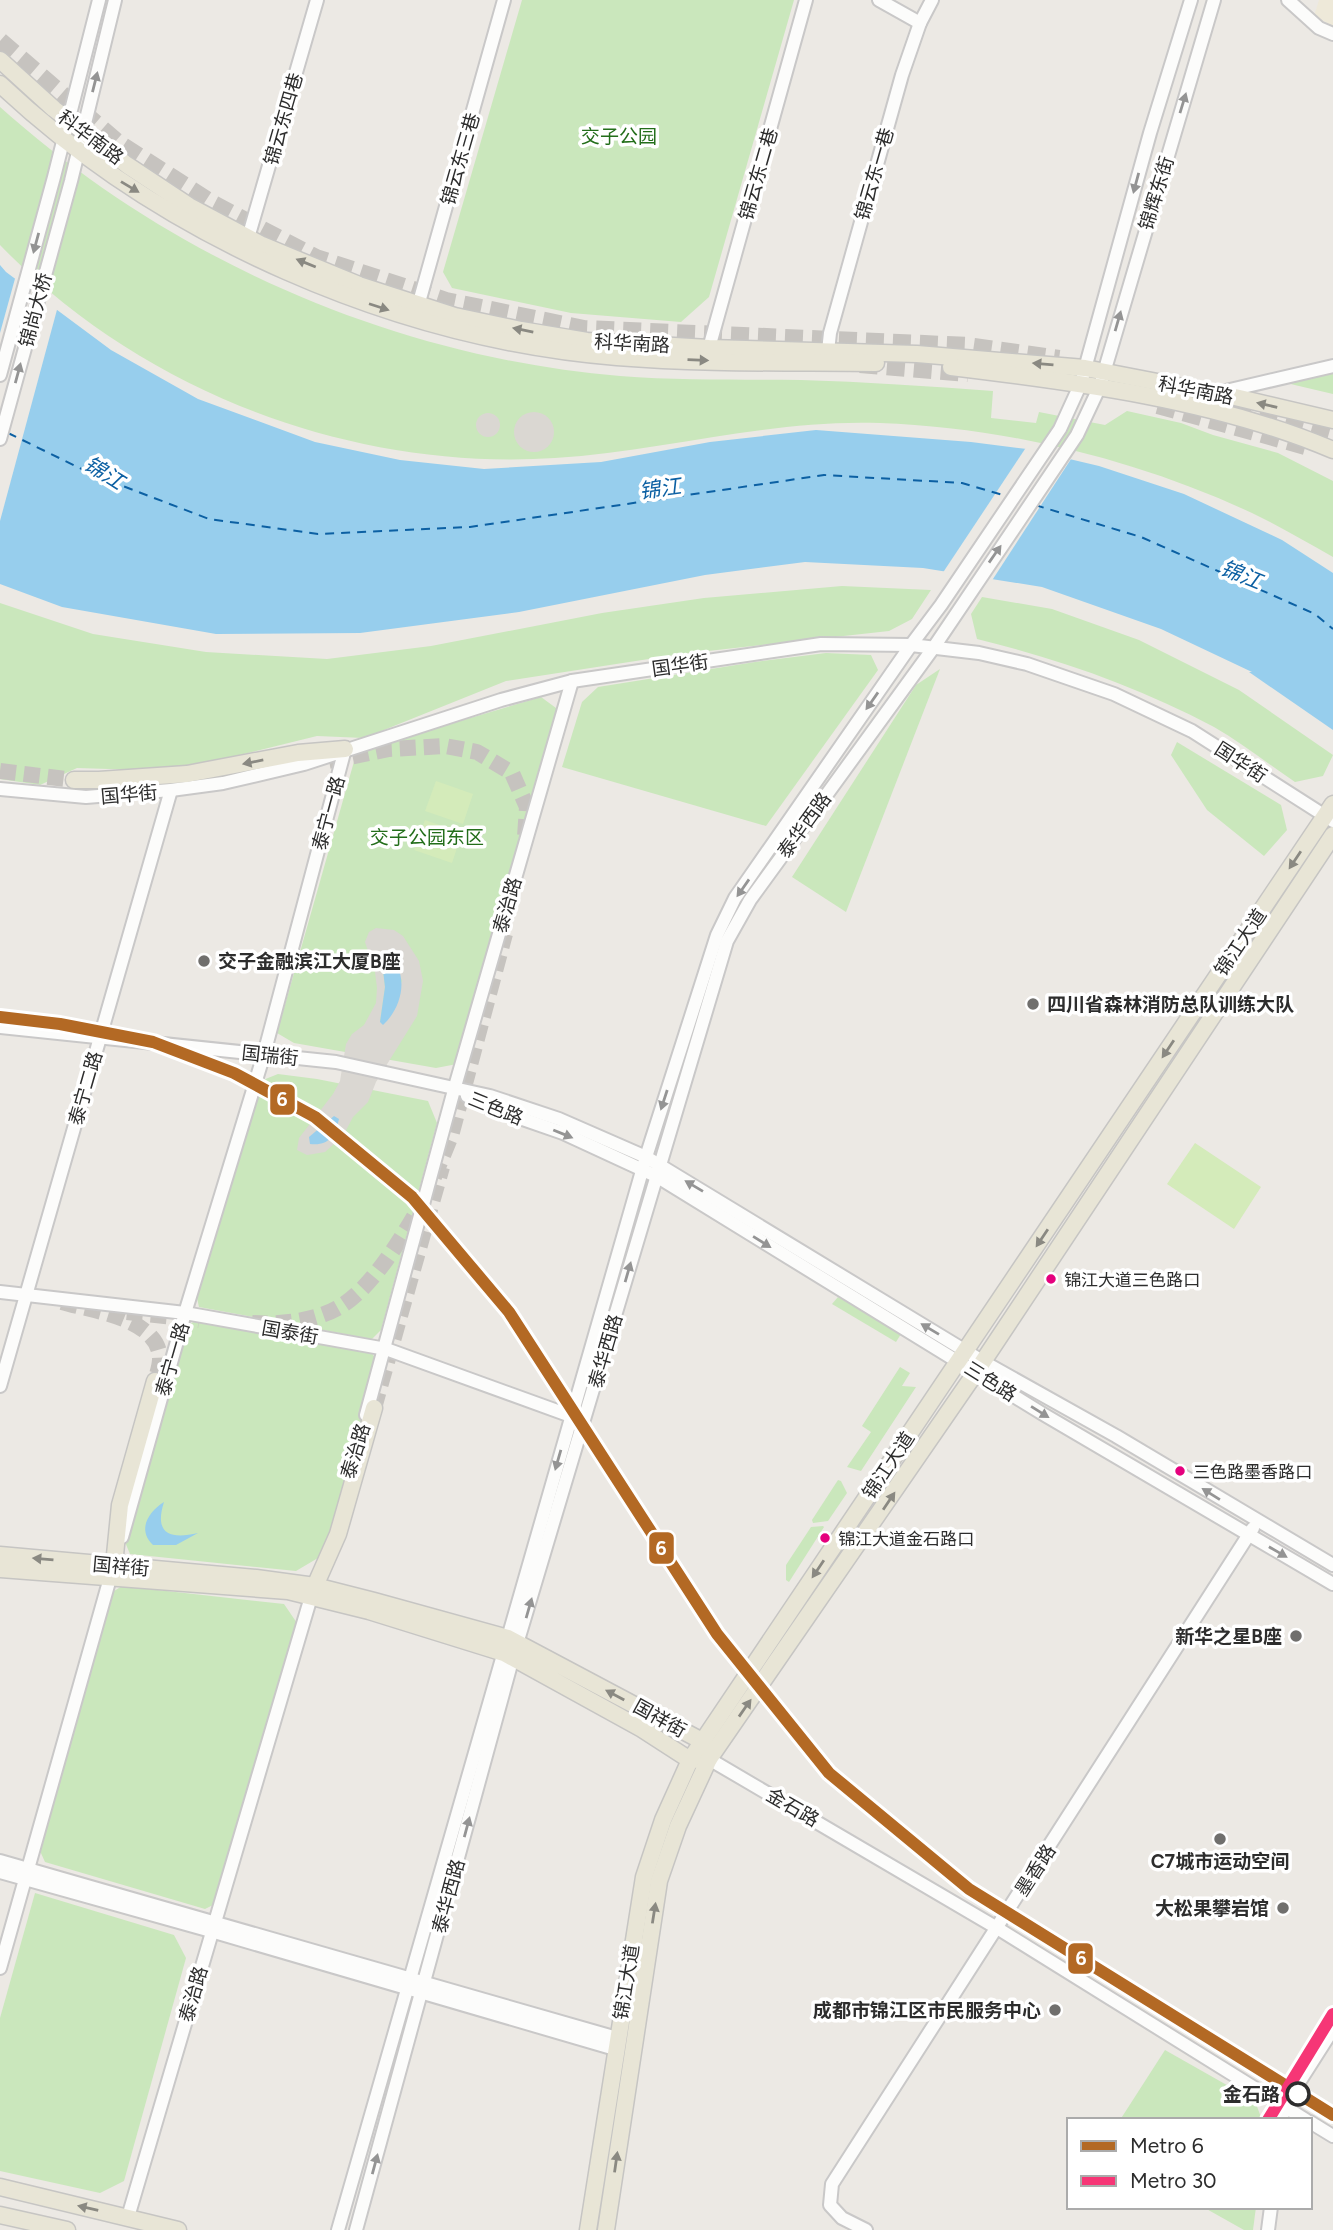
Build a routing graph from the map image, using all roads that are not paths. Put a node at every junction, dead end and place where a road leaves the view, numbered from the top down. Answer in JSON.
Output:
{"nodes":[{"id":1,"x":99,"y":0,"type":"edge"},
{"id":2,"x":115,"y":0,"type":"edge"},
{"id":3,"x":317,"y":0,"type":"edge"},
{"id":4,"x":504,"y":0,"type":"edge"},
{"id":5,"x":806,"y":0,"type":"edge"},
{"id":6,"x":879,"y":0,"type":"edge"},
{"id":7,"x":932,"y":0,"type":"edge"},
{"id":8,"x":1191,"y":0,"type":"edge"},
{"id":9,"x":1214,"y":0,"type":"edge"},
{"id":10,"x":1288,"y":0,"type":"edge"},
{"id":11,"x":1186,"y":17,"type":"junction"},
{"id":12,"x":920,"y":23,"type":"junction"},
{"id":13,"x":1207,"y":25,"type":"junction"},
{"id":14,"x":1333,"y":34,"type":"edge"},
{"id":15,"x":0,"y":60,"type":"edge"},
{"id":16,"x":0,"y":84,"type":"edge"},
{"id":17,"x":69,"y":119,"type":"junction"},
{"id":18,"x":83,"y":130,"type":"junction"},
{"id":19,"x":64,"y":138,"type":"junction"},
{"id":20,"x":77,"y":148,"type":"junction"},
{"id":21,"x":248,"y":238,"type":"junction"},
{"id":22,"x":416,"y":311,"type":"junction"},
{"id":23,"x":709,"y":348,"type":"junction"},
{"id":24,"x":828,"y":351,"type":"junction"},
{"id":25,"x":1333,"y":366,"type":"edge"},
{"id":26,"x":0,"y":375,"type":"edge"},
{"id":27,"x":1083,"y":375,"type":"junction"},
{"id":28,"x":1102,"y":379,"type":"junction"},
{"id":29,"x":1214,"y":393,"type":"junction"},
{"id":30,"x":1333,"y":420,"type":"edge"},
{"id":31,"x":1060,"y":429,"type":"joint"},
{"id":32,"x":1077,"y":435,"type":"joint"},
{"id":33,"x":0,"y":439,"type":"edge"},
{"id":34,"x":1333,"y":450,"type":"edge"},
{"id":35,"x":911,"y":645,"type":"junction"},
{"id":36,"x":934,"y":647,"type":"junction"},
{"id":37,"x":572,"y":681,"type":"junction"},
{"id":38,"x":345,"y":749,"type":"junction"},
{"id":39,"x":74,"y":780,"type":"tunnel mouth"},
{"id":40,"x":0,"y":789,"type":"edge"},
{"id":41,"x":171,"y":790,"type":"junction"},
{"id":42,"x":1330,"y":814,"type":"edge"},
{"id":43,"x":1333,"y":835,"type":"edge"},
{"id":44,"x":0,"y":1027,"type":"edge"},
{"id":45,"x":100,"y":1038,"type":"junction"},
{"id":46,"x":264,"y":1054,"type":"junction"},
{"id":47,"x":454,"y":1090,"type":"junction"},
{"id":48,"x":644,"y":1163,"type":"junction"},
{"id":49,"x":658,"y":1170,"type":"junction"},
{"id":50,"x":0,"y":1292,"type":"edge"},
{"id":51,"x":26,"y":1295,"type":"junction"},
{"id":52,"x":185,"y":1313,"type":"junction"},
{"id":53,"x":386,"y":1349,"type":"junction"},
{"id":54,"x":963,"y":1356,"type":"junction"},
{"id":55,"x":979,"y":1366,"type":"junction"},
{"id":56,"x":155,"y":1381,"type":"tunnel mouth"},
{"id":57,"x":0,"y":1386,"type":"edge"},
{"id":58,"x":374,"y":1408,"type":"tunnel mouth"},
{"id":59,"x":571,"y":1416,"type":"junction"},
{"id":60,"x":1257,"y":1522,"type":"junction"},
{"id":61,"x":1249,"y":1535,"type":"junction"},
{"id":62,"x":0,"y":1555,"type":"edge"},
{"id":63,"x":1333,"y":1566,"type":"edge"},
{"id":64,"x":0,"y":1569,"type":"edge"},
{"id":65,"x":112,"y":1571,"type":"junction"},
{"id":66,"x":1333,"y":1584,"type":"edge"},
{"id":67,"x":313,"y":1591,"type":"junction"},
{"id":68,"x":511,"y":1648,"type":"junction"},
{"id":69,"x":702,"y":1741,"type":"junction"},
{"id":70,"x":709,"y":1759,"type":"junction"},
{"id":71,"x":691,"y":1760,"type":"junction"},
{"id":72,"x":0,"y":1861,"type":"edge"},
{"id":73,"x":0,"y":1872,"type":"edge"},
{"id":74,"x":27,"y":1874,"type":"junction"},
{"id":75,"x":213,"y":1926,"type":"junction"},
{"id":76,"x":997,"y":1928,"type":"junction"},
{"id":77,"x":0,"y":1968,"type":"edge"},
{"id":78,"x":410,"y":1984,"type":"junction"},
{"id":79,"x":423,"y":1988,"type":"junction"},
{"id":80,"x":1333,"y":2029,"type":"edge"},
{"id":81,"x":616,"y":2043,"type":"junction"},
{"id":82,"x":1284,"y":2106,"type":"junction"},
{"id":83,"x":1282,"y":2118,"type":"edge"},
{"id":84,"x":1303,"y":2118,"type":"edge"},
{"id":85,"x":1312,"y":2123,"type":"edge"},
{"id":86,"x":1333,"y":2136,"type":"edge"},
{"id":87,"x":0,"y":2187,"type":"edge"},
{"id":88,"x":1271,"y":2209,"type":"edge"},
{"id":89,"x":0,"y":2215,"type":"edge"},
{"id":90,"x":128,"y":2217,"type":"junction"},
{"id":91,"x":67,"y":2230,"type":"edge"},
{"id":92,"x":178,"y":2230,"type":"edge"},
{"id":93,"x":338,"y":2230,"type":"edge"},
{"id":94,"x":356,"y":2230,"type":"edge"},
{"id":95,"x":588,"y":2230,"type":"edge"},
{"id":96,"x":606,"y":2230,"type":"edge"},
{"id":97,"x":866,"y":2230,"type":"edge"},
{"id":98,"x":1268,"y":2230,"type":"edge"}],
"edges":[{"from":1,"to":17,"type":"street","name":"锦尚大桥"},
{"from":18,"to":2,"type":"street","name":"锦尚大桥","one_way":true},
{"from":3,"to":21,"type":"street","name":"锦云东四巷"},
{"from":4,"to":22,"type":"street","name":"锦云东三巷"},
{"from":5,"to":23,"type":"street","name":"锦云东二巷"},
{"from":6,"to":12,"type":"street"},
{"from":7,"to":12,"type":"street","name":"锦云东一巷"},
{"from":8,"to":11,"type":"street","name":"锦辉东街"},
{"from":9,"to":13,"type":"street","name":"锦辉东街"},
{"from":10,"to":14,"type":"street"},
{"from":11,"to":13,"type":"street"},
{"from":11,"to":27,"type":"street","name":"锦辉东街","one_way":true},
{"from":12,"to":24,"type":"street","name":"锦云东一巷"},
{"from":28,"to":13,"type":"street","name":"锦辉东街","one_way":true},
{"from":15,"to":17,"type":"main road","name":"科华南路"},
{"from":16,"to":19,"type":"main road","name":"科华南路"},
{"from":17,"to":18,"type":"main road","name":"科华南路"},
{"from":17,"to":19,"type":"street","name":"锦尚大桥"},
{"from":18,"to":20,"type":"street","name":"锦尚大桥"},
{"from":18,"to":21,"type":"main road","name":"科华南路"},
{"from":19,"to":20,"type":"main road","name":"科华南路"},
{"from":19,"to":26,"type":"street","name":"锦尚大桥","one_way":true},
{"from":20,"to":22,"type":"main road","name":"科华南路","one_way":true},
{"from":33,"to":20,"type":"street","name":"锦尚大桥","one_way":true},
{"from":22,"to":21,"type":"main road","name":"科华南路","one_way":true},
{"from":23,"to":22,"type":"main road","name":"科华南路","one_way":true},
{"from":22,"to":27,"type":"main road","name":"科华南路","one_way":true},
{"from":23,"to":24,"type":"main road","name":"科华南路"},
{"from":27,"to":24,"type":"main road","name":"科华南路","one_way":true},
{"from":25,"to":29,"type":"street"},
{"from":27,"to":28,"type":"main road","name":"科华南路"},
{"from":27,"to":31,"type":"street","name":"锦辉东街"},
{"from":28,"to":29,"type":"main road","name":"科华南路"},
{"from":28,"to":32,"type":"street","name":"锦辉东街"},
{"from":28,"to":34,"type":"main road","name":"科华南路"},
{"from":30,"to":29,"type":"main road","name":"科华南路","one_way":true},
{"from":31,"to":35,"type":"street","name":"泰华西路"},
{"from":36,"to":32,"type":"street","name":"泰华西路","one_way":true},
{"from":35,"to":36,"type":"street","name":"国华街"},
{"from":35,"to":37,"type":"street","name":"国华街"},
{"from":35,"to":48,"type":"street","name":"泰华西路","one_way":true},
{"from":36,"to":42,"type":"street","name":"国华街"},
{"from":36,"to":49,"type":"street","name":"泰华西路"},
{"from":37,"to":38,"type":"street","name":"国华街"},
{"from":37,"to":47,"type":"street","name":"泰治路"},
{"from":38,"to":39,"type":"main road","one_way":true},
{"from":38,"to":41,"type":"street","name":"国华街"},
{"from":38,"to":46,"type":"street","name":"泰宁一路"},
{"from":40,"to":41,"type":"street","name":"国华街"},
{"from":41,"to":45,"type":"street","name":"泰宁二路"},
{"from":42,"to":54,"type":"main road","name":"锦江大道","one_way":true},
{"from":43,"to":55,"type":"main road","name":"锦江大道"},
{"from":44,"to":45,"type":"street","name":"国瑞街"},
{"from":45,"to":46,"type":"street","name":"国瑞街"},
{"from":45,"to":51,"type":"street","name":"泰宁二路"},
{"from":46,"to":47,"type":"street","name":"国瑞街"},
{"from":46,"to":52,"type":"street","name":"泰宁一路"},
{"from":47,"to":48,"type":"street","name":"三色路"},
{"from":47,"to":53,"type":"street","name":"泰治路"},
{"from":48,"to":49,"type":"street","name":"三色路"},
{"from":48,"to":59,"type":"street","name":"泰华西路"},
{"from":49,"to":54,"type":"street","name":"三色路"},
{"from":68,"to":49,"type":"street","name":"泰华西路","one_way":true},
{"from":50,"to":51,"type":"street","name":"国泰街"},
{"from":51,"to":52,"type":"street","name":"国泰街"},
{"from":51,"to":57,"type":"street","name":"泰宁二路"},
{"from":52,"to":53,"type":"street","name":"国泰街"},
{"from":52,"to":65,"type":"street","name":"泰宁一路"},
{"from":53,"to":59,"type":"street","name":"国泰街"},
{"from":53,"to":67,"type":"street","name":"泰治路"},
{"from":54,"to":55,"type":"street","name":"三色路"},
{"from":54,"to":69,"type":"main road","name":"锦江大道","one_way":true},
{"from":60,"to":55,"type":"street","name":"三色路","one_way":true},
{"from":55,"to":61,"type":"street","name":"三色路","one_way":true},
{"from":70,"to":55,"type":"main road","name":"锦江大道","one_way":true},
{"from":56,"to":65,"type":"main road"},
{"from":58,"to":67,"type":"main road"},
{"from":59,"to":68,"type":"street","name":"泰华西路","one_way":true},
{"from":60,"to":61,"type":"street","name":"墨香路"},
{"from":60,"to":63,"type":"street","name":"三色路"},
{"from":61,"to":66,"type":"street","name":"三色路","one_way":true},
{"from":61,"to":76,"type":"street","name":"墨香路"},
{"from":65,"to":62,"type":"main road","name":"国祥街","one_way":true},
{"from":64,"to":65,"type":"main road","name":"国祥街"},
{"from":65,"to":67,"type":"main road","name":"国祥街"},
{"from":65,"to":74,"type":"street","name":"泰宁一路"},
{"from":67,"to":68,"type":"main road","name":"国祥街"},
{"from":67,"to":75,"type":"street","name":"泰治路"},
{"from":69,"to":68,"type":"main road","name":"国祥街","one_way":true},
{"from":68,"to":71,"type":"main road","name":"国祥街"},
{"from":68,"to":78,"type":"street","name":"泰华西路"},
{"from":79,"to":68,"type":"street","name":"泰华西路","one_way":true},
{"from":69,"to":70,"type":"main road","name":"国祥街"},
{"from":69,"to":71,"type":"main road","name":"锦江大道"},
{"from":70,"to":71,"type":"main road","name":"国祥街"},
{"from":70,"to":76,"type":"street","name":"金石路"},
{"from":96,"to":70,"type":"main road","name":"锦江大道","one_way":true},
{"from":71,"to":81,"type":"main road","name":"锦江大道"},
{"from":72,"to":74,"type":"street"},
{"from":73,"to":74,"type":"street"},
{"from":74,"to":75,"type":"street"},
{"from":74,"to":77,"type":"street","name":"泰宁一路"},
{"from":75,"to":78,"type":"street"},
{"from":75,"to":90,"type":"street","name":"泰治路"},
{"from":76,"to":82,"type":"street","name":"金石路"},
{"from":76,"to":97,"type":"street","name":"墨香路"},
{"from":78,"to":79,"type":"street"},
{"from":78,"to":93,"type":"street","name":"泰华西路"},
{"from":79,"to":81,"type":"street"},
{"from":94,"to":79,"type":"street","name":"泰华西路","one_way":true},
{"from":80,"to":82,"type":"street"},
{"from":81,"to":95,"type":"main road","name":"锦江大道"},
{"from":82,"to":83,"type":"street"},
{"from":82,"to":84,"type":"street","name":"金石路"},
{"from":85,"to":86,"type":"street","name":"金石路"},
{"from":90,"to":87,"type":"main road","one_way":true},
{"from":88,"to":98,"type":"street"},
{"from":89,"to":91,"type":"main road"},
{"from":90,"to":92,"type":"main road"}]}
